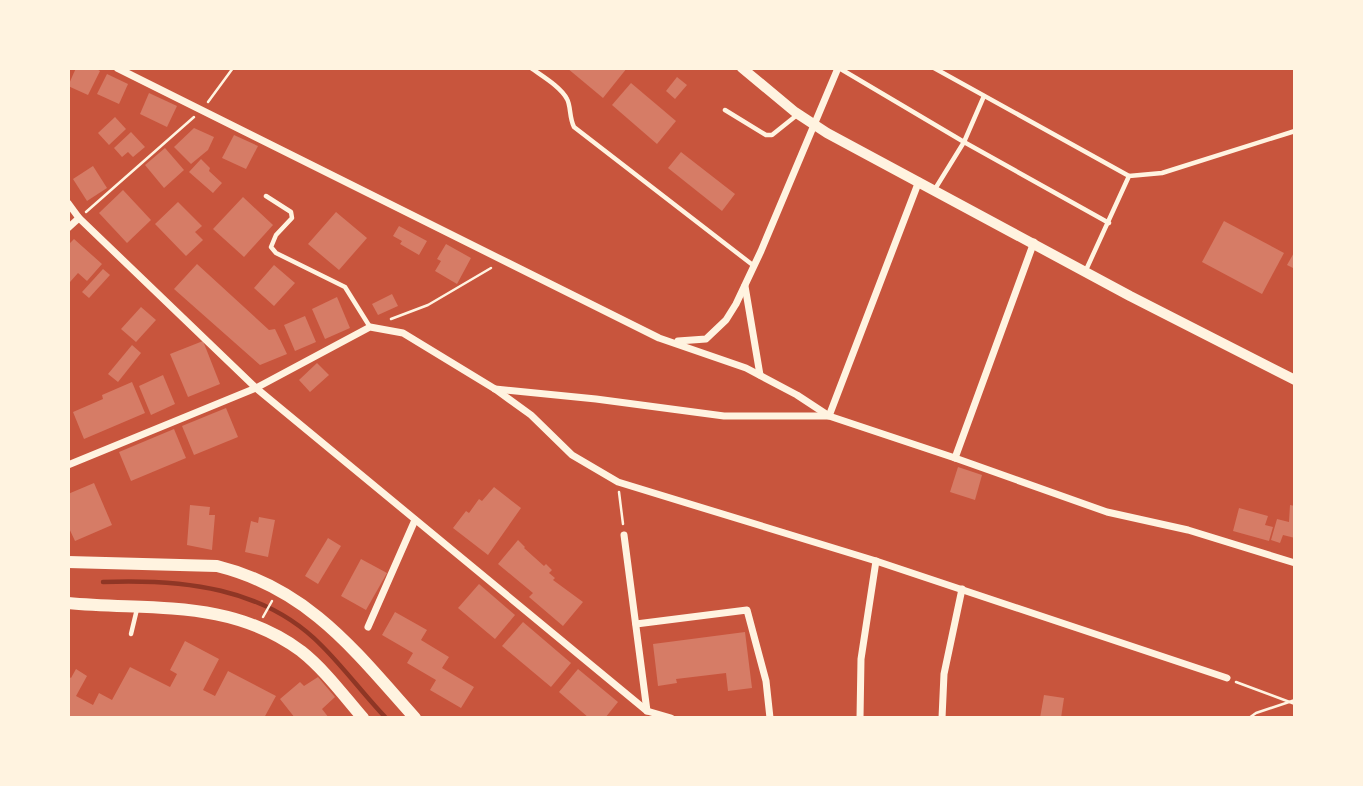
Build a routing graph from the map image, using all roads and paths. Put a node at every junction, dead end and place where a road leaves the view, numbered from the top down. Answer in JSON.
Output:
{"nodes":[{"id":1,"x":117,"y":68,"type":"edge"},
{"id":2,"x":233,"y":68,"type":"edge"},
{"id":3,"x":531,"y":68,"type":"edge"},
{"id":4,"x":742,"y":68,"type":"edge"},
{"id":5,"x":839,"y":68,"type":"edge"},
{"id":6,"x":934,"y":68,"type":"edge"},
{"id":7,"x":984,"y":96,"type":"junction"},
{"id":8,"x":201,"y":110,"type":"junction"},
{"id":9,"x":725,"y":110,"type":"dead end"},
{"id":10,"x":798,"y":114,"type":"junction"},
{"id":11,"x":814,"y":125,"type":"junction"},
{"id":12,"x":1295,"y":131,"type":"edge"},
{"id":13,"x":964,"y":142,"type":"junction"},
{"id":14,"x":1129,"y":176,"type":"junction"},
{"id":15,"x":919,"y":181,"type":"junction"},
{"id":16,"x":935,"y":190,"type":"junction"},
{"id":17,"x":266,"y":196,"type":"dead end"},
{"id":18,"x":68,"y":203,"type":"edge"},
{"id":19,"x":79,"y":218,"type":"junction"},
{"id":20,"x":1109,"y":223,"type":"junction"},
{"id":21,"x":68,"y":228,"type":"edge"},
{"id":22,"x":1034,"y":243,"type":"junction"},
{"id":23,"x":503,"y":261,"type":"junction"},
{"id":24,"x":754,"y":266,"type":"junction"},
{"id":25,"x":1086,"y":270,"type":"junction"},
{"id":26,"x":745,"y":284,"type":"junction"},
{"id":27,"x":370,"y":327,"type":"junction"},
{"id":28,"x":659,"y":338,"type":"junction"},
{"id":29,"x":760,"y":375,"type":"junction"},
{"id":30,"x":1295,"y":380,"type":"edge"},
{"id":31,"x":256,"y":388,"type":"junction"},
{"id":32,"x":495,"y":389,"type":"junction"},
{"id":33,"x":830,"y":416,"type":"junction"},
{"id":34,"x":955,"y":458,"type":"junction"},
{"id":35,"x":68,"y":466,"type":"edge"},
{"id":36,"x":618,"y":482,"type":"junction"},
{"id":37,"x":415,"y":520,"type":"junction"},
{"id":38,"x":624,"y":535,"type":"joint"},
{"id":39,"x":876,"y":561,"type":"junction"},
{"id":40,"x":68,"y":562,"type":"edge"},
{"id":41,"x":1295,"y":563,"type":"edge"},
{"id":42,"x":962,"y":589,"type":"junction"},
{"id":43,"x":276,"y":593,"type":"dead end"},
{"id":44,"x":68,"y":603,"type":"edge"},
{"id":45,"x":137,"y":608,"type":"junction"},
{"id":46,"x":262,"y":618,"type":"dead end"},
{"id":47,"x":636,"y":624,"type":"junction"},
{"id":48,"x":368,"y":627,"type":"dead end"},
{"id":49,"x":131,"y":634,"type":"dead end"},
{"id":50,"x":1227,"y":678,"type":"joint"},
{"id":51,"x":1289,"y":702,"type":"junction"},
{"id":52,"x":1295,"y":702,"type":"edge"},
{"id":53,"x":647,"y":711,"type":"junction"},
{"id":54,"x":363,"y":718,"type":"edge"},
{"id":55,"x":415,"y":718,"type":"edge"},
{"id":56,"x":671,"y":718,"type":"edge"},
{"id":57,"x":770,"y":718,"type":"edge"},
{"id":58,"x":860,"y":718,"type":"edge"},
{"id":59,"x":942,"y":718,"type":"edge"},
{"id":60,"x":1249,"y":718,"type":"edge"}],
"edges":[{"from":1,"to":8,"type":"street"},
{"from":2,"to":8,"type":"path"},
{"from":3,"to":24,"type":"lane"},
{"from":4,"to":10,"type":"street"},
{"from":5,"to":11,"type":"street"},
{"from":5,"to":13,"type":"lane"},
{"from":6,"to":7,"type":"lane"},
{"from":7,"to":13,"type":"lane"},
{"from":7,"to":14,"type":"lane"},
{"from":8,"to":19,"type":"path"},
{"from":8,"to":23,"type":"street"},
{"from":9,"to":10,"type":"lane"},
{"from":10,"to":11,"type":"street"},
{"from":11,"to":15,"type":"street"},
{"from":11,"to":24,"type":"street"},
{"from":12,"to":14,"type":"lane"},
{"from":13,"to":16,"type":"lane"},
{"from":13,"to":20,"type":"lane"},
{"from":14,"to":20,"type":"lane"},
{"from":15,"to":16,"type":"street"},
{"from":15,"to":33,"type":"street"},
{"from":16,"to":22,"type":"street"},
{"from":17,"to":27,"type":"lane"},
{"from":18,"to":19,"type":"street"},
{"from":19,"to":21,"type":"street"},
{"from":19,"to":31,"type":"street"},
{"from":20,"to":25,"type":"lane"},
{"from":22,"to":25,"type":"street"},
{"from":22,"to":34,"type":"street"},
{"from":23,"to":27,"type":"path"},
{"from":23,"to":28,"type":"street"},
{"from":24,"to":26,"type":"street"},
{"from":25,"to":30,"type":"street"},
{"from":26,"to":28,"type":"street"},
{"from":26,"to":29,"type":"street"},
{"from":27,"to":31,"type":"street"},
{"from":27,"to":32,"type":"street"},
{"from":28,"to":29,"type":"street"},
{"from":29,"to":33,"type":"street"},
{"from":31,"to":35,"type":"street"},
{"from":31,"to":37,"type":"street"},
{"from":32,"to":33,"type":"street"},
{"from":32,"to":36,"type":"street"},
{"from":33,"to":34,"type":"street"},
{"from":34,"to":41,"type":"street"},
{"from":36,"to":38,"type":"path"},
{"from":36,"to":39,"type":"street"},
{"from":37,"to":48,"type":"street"},
{"from":37,"to":53,"type":"street"},
{"from":38,"to":47,"type":"street"},
{"from":39,"to":42,"type":"street"},
{"from":39,"to":58,"type":"street"},
{"from":40,"to":55,"type":"main road"},
{"from":42,"to":50,"type":"street"},
{"from":42,"to":59,"type":"street"},
{"from":43,"to":46,"type":"path"},
{"from":44,"to":45,"type":"main road"},
{"from":45,"to":49,"type":"lane"},
{"from":45,"to":54,"type":"main road"},
{"from":47,"to":53,"type":"street"},
{"from":47,"to":57,"type":"street"},
{"from":50,"to":51,"type":"path"},
{"from":51,"to":52,"type":"path"},
{"from":51,"to":60,"type":"path"},
{"from":53,"to":56,"type":"street"}]}
